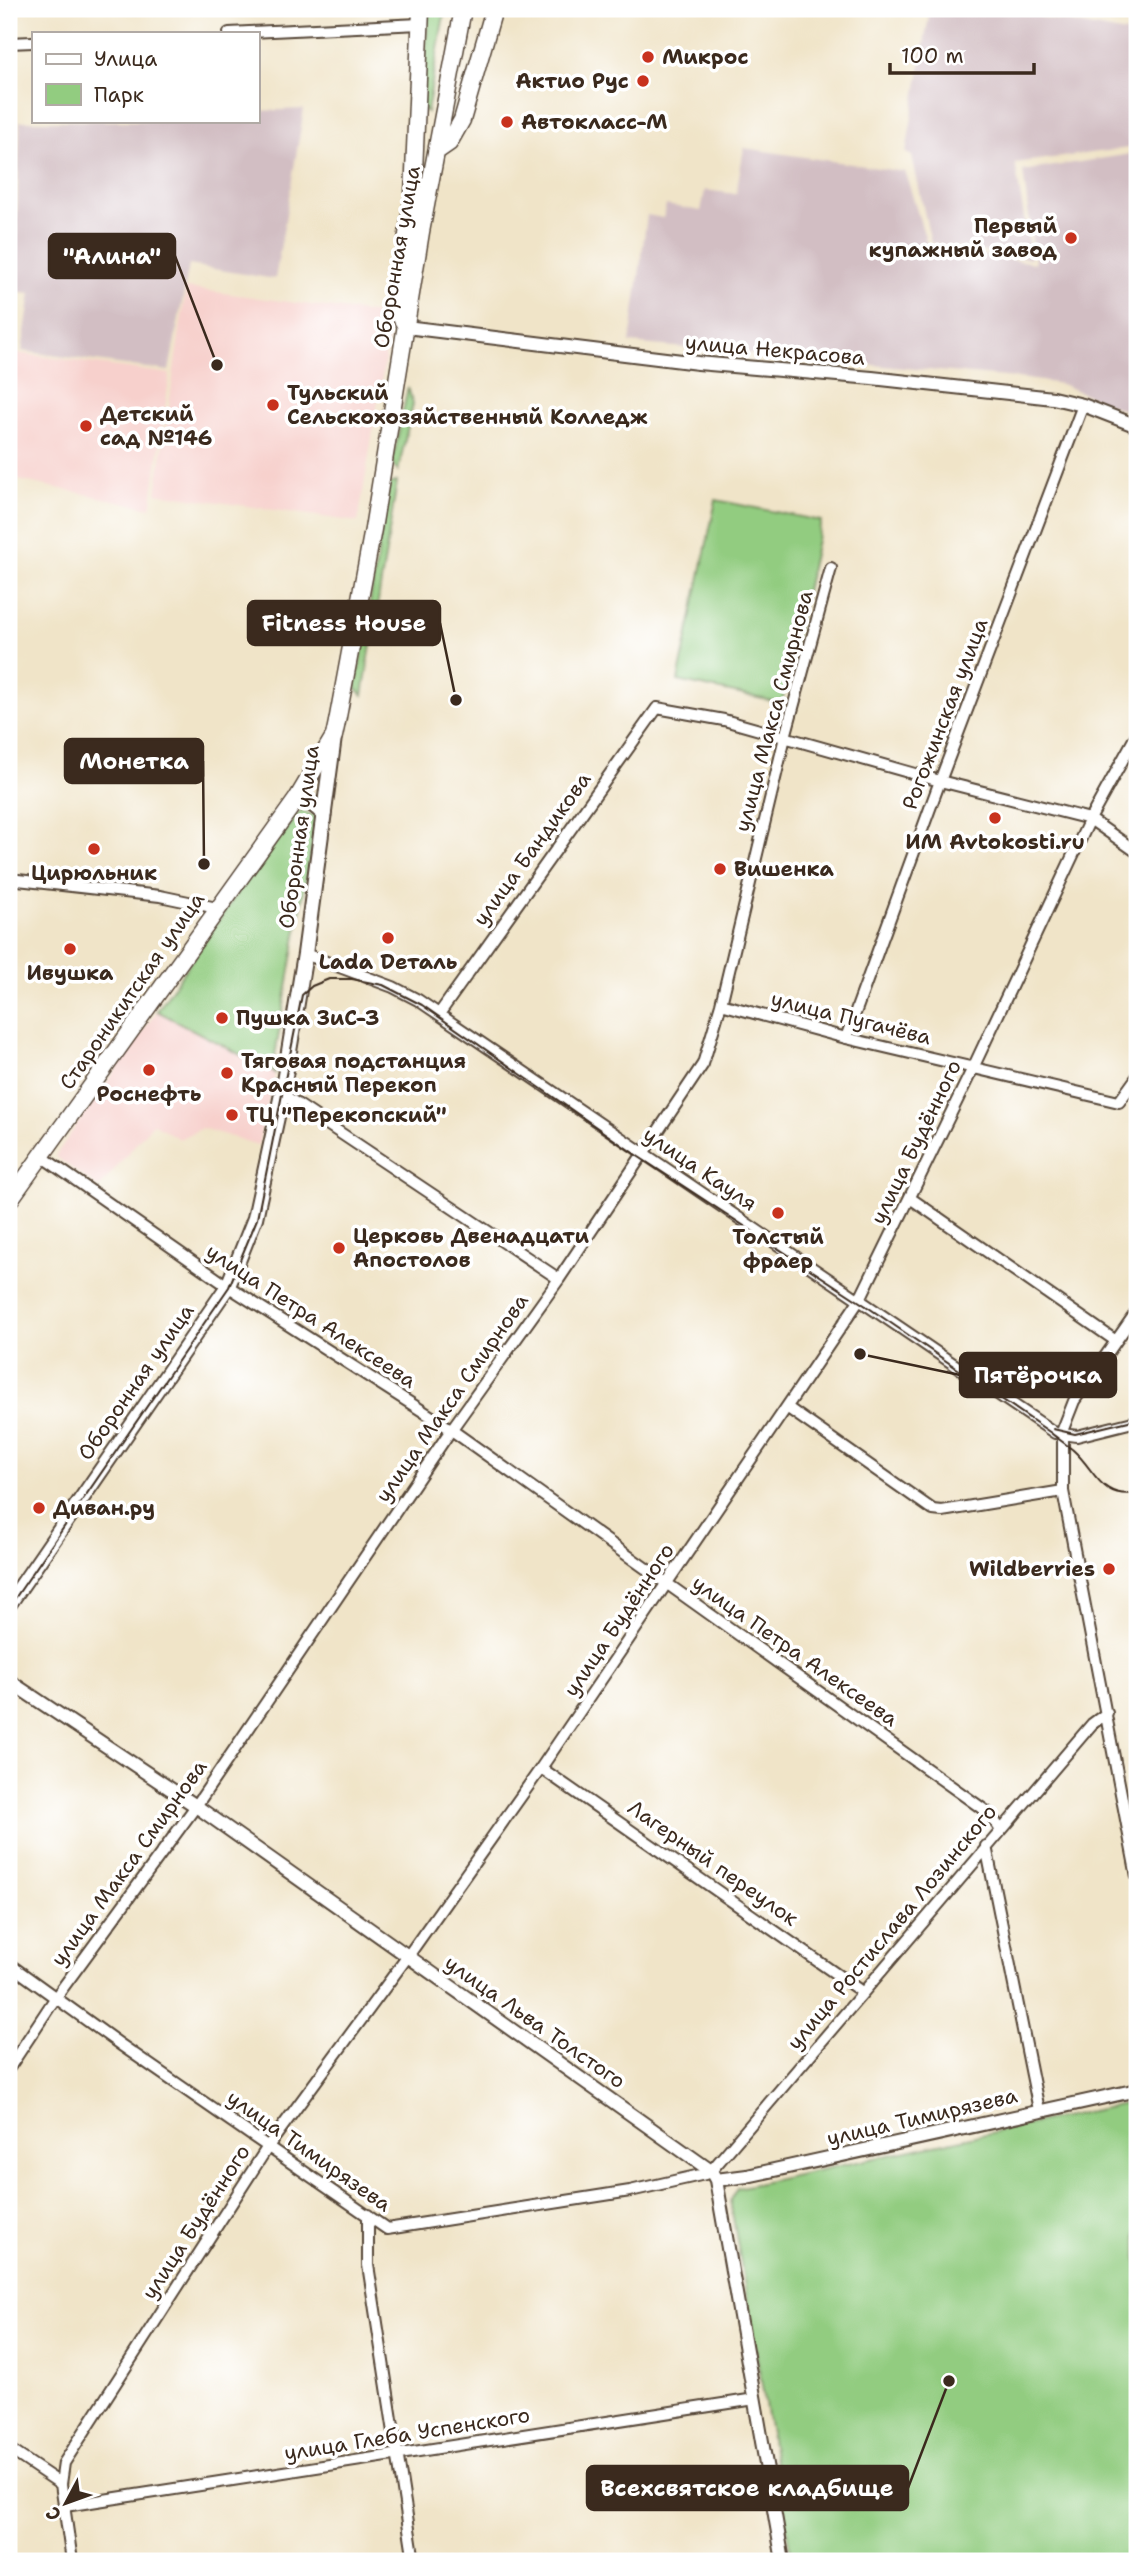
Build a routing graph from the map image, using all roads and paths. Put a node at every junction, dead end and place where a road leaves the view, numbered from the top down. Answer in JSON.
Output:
{"nodes":[{"id":1,"x":463,"y":9,"type":"edge"},
{"id":2,"x":494,"y":9,"type":"edge"},
{"id":3,"x":420,"y":16,"type":"edge"},
{"id":4,"x":240,"y":32,"type":"edge"},
{"id":5,"x":32,"y":42,"type":"edge"},
{"id":6,"x":9,"y":43,"type":"edge"},
{"id":7,"x":435,"y":158,"type":"junction"},
{"id":8,"x":413,"y":195,"type":"junction"},
{"id":9,"x":421,"y":232,"type":"junction"},
{"id":10,"x":404,"y":319,"type":"junction"},
{"id":11,"x":1083,"y":405,"type":"junction"},
{"id":12,"x":1137,"y":426,"type":"edge"},
{"id":13,"x":831,"y":568,"type":"dead end"},
{"id":14,"x":1137,"y":734,"type":"edge"},
{"id":15,"x":334,"y":736,"type":"junction"},
{"id":16,"x":785,"y":737,"type":"junction"},
{"id":17,"x":940,"y":781,"type":"junction"},
{"id":18,"x":296,"y":800,"type":"junction"},
{"id":19,"x":324,"y":814,"type":"junction"},
{"id":20,"x":1090,"y":819,"type":"junction"},
{"id":21,"x":1137,"y":852,"type":"edge"},
{"id":22,"x":9,"y":879,"type":"edge"},
{"id":23,"x":217,"y":908,"type":"junction"},
{"id":24,"x":305,"y":954,"type":"junction"},
{"id":25,"x":721,"y":1004,"type":"junction"},
{"id":26,"x":439,"y":1014,"type":"junction"},
{"id":27,"x":846,"y":1038,"type":"junction"},
{"id":28,"x":973,"y":1068,"type":"junction"},
{"id":29,"x":1137,"y":1077,"type":"edge"},
{"id":30,"x":282,"y":1094,"type":"junction"},
{"id":31,"x":642,"y":1153,"type":"junction"},
{"id":32,"x":41,"y":1156,"type":"junction"},
{"id":33,"x":910,"y":1198,"type":"junction"},
{"id":34,"x":9,"y":1201,"type":"edge"},
{"id":35,"x":559,"y":1279,"type":"junction"},
{"id":36,"x":228,"y":1286,"type":"junction"},
{"id":37,"x":860,"y":1299,"type":"junction"},
{"id":38,"x":1137,"y":1311,"type":"edge"},
{"id":39,"x":1116,"y":1341,"type":"junction"},
{"id":40,"x":788,"y":1408,"type":"junction"},
{"id":41,"x":1137,"y":1421,"type":"edge"},
{"id":42,"x":451,"y":1430,"type":"junction"},
{"id":43,"x":1064,"y":1438,"type":"junction"},
{"id":44,"x":1063,"y":1492,"type":"junction"},
{"id":45,"x":667,"y":1584,"type":"junction"},
{"id":46,"x":9,"y":1604,"type":"edge"},
{"id":47,"x":9,"y":1681,"type":"edge"},
{"id":48,"x":1107,"y":1713,"type":"junction"},
{"id":49,"x":541,"y":1768,"type":"junction"},
{"id":50,"x":196,"y":1806,"type":"junction"},
{"id":51,"x":1000,"y":1829,"type":"junction"},
{"id":52,"x":986,"y":1846,"type":"junction"},
{"id":53,"x":1137,"y":1877,"type":"edge"},
{"id":54,"x":408,"y":1956,"type":"junction"},
{"id":55,"x":9,"y":1964,"type":"edge"},
{"id":56,"x":862,"y":1992,"type":"junction"},
{"id":57,"x":56,"y":1997,"type":"junction"},
{"id":58,"x":9,"y":2068,"type":"edge"},
{"id":59,"x":1137,"y":2090,"type":"edge"},
{"id":60,"x":1039,"y":2110,"type":"junction"},
{"id":61,"x":269,"y":2145,"type":"junction"},
{"id":62,"x":713,"y":2175,"type":"junction"},
{"id":63,"x":368,"y":2215,"type":"junction"},
{"id":64,"x":755,"y":2399,"type":"junction"},
{"id":65,"x":9,"y":2449,"type":"edge"},
{"id":66,"x":398,"y":2455,"type":"junction"},
{"id":67,"x":61,"y":2484,"type":"junction"},
{"id":68,"x":65,"y":2506,"type":"junction"},
{"id":69,"x":72,"y":2561,"type":"edge"},
{"id":70,"x":414,"y":2561,"type":"edge"},
{"id":71,"x":783,"y":2561,"type":"edge"}],
"edges":[{"from":1,"to":7,"type":"main road","name":"Оборонная улица"},
{"from":2,"to":7,"type":"main road"},
{"from":3,"to":4,"type":"street"},
{"from":3,"to":8,"type":"main road"},
{"from":5,"to":6,"type":"street"},
{"from":7,"to":8,"type":"main road"},
{"from":7,"to":9,"type":"main road","name":"Оборонная улица"},
{"from":8,"to":9,"type":"main road"},
{"from":8,"to":10,"type":"main road"},
{"from":9,"to":10,"type":"main road","name":"Оборонная улица"},
{"from":10,"to":11,"type":"street","name":"улица Некрасова"},
{"from":10,"to":15,"type":"main road","name":"Оборонная улица"},
{"from":11,"to":12,"type":"street","name":"улица Некрасова"},
{"from":11,"to":17,"type":"street","name":"Рогожинская улица"},
{"from":13,"to":16,"type":"street","name":"улица Макса Смирнова"},
{"from":14,"to":20,"type":"street","name":"улица Будённого"},
{"from":15,"to":18,"type":"main road","name":"Староникитская улица"},
{"from":15,"to":19,"type":"main road","name":"Оборонная улица"},
{"from":16,"to":17,"type":"street"},
{"from":16,"to":25,"type":"street","name":"улица Макса Смирнова"},
{"from":16,"to":26,"type":"street","name":"улица Бандикова"},
{"from":17,"to":20,"type":"street"},
{"from":17,"to":27,"type":"street","name":"Рогожинская улица"},
{"from":18,"to":19,"type":"main road"},
{"from":18,"to":23,"type":"main road","name":"Староникитская улица"},
{"from":19,"to":24,"type":"main road","name":"Оборонная улица"},
{"from":20,"to":21,"type":"street"},
{"from":20,"to":28,"type":"street","name":"улица Будённого"},
{"from":22,"to":23,"type":"street"},
{"from":23,"to":32,"type":"main road","name":"Староникитская улица"},
{"from":24,"to":26,"type":"street","name":"улица Кауля"},
{"from":24,"to":30,"type":"main road","name":"Оборонная улица"},
{"from":25,"to":27,"type":"street","name":"улица Пугачёва"},
{"from":25,"to":31,"type":"street","name":"улица Макса Смирнова"},
{"from":26,"to":31,"type":"street","name":"улица Кауля"},
{"from":27,"to":28,"type":"street","name":"улица Пугачёва"},
{"from":28,"to":29,"type":"street","name":"улица Пугачёва"},
{"from":28,"to":33,"type":"street","name":"улица Будённого"},
{"from":30,"to":35,"type":"street"},
{"from":30,"to":36,"type":"main road","name":"Оборонная улица"},
{"from":31,"to":35,"type":"street","name":"улица Макса Смирнова"},
{"from":31,"to":37,"type":"street","name":"улица Кауля"},
{"from":32,"to":34,"type":"main road","name":"Староникитская улица"},
{"from":32,"to":36,"type":"street","name":"улица Петра Алексеева"},
{"from":33,"to":37,"type":"street","name":"улица Будённого"},
{"from":33,"to":39,"type":"street"},
{"from":35,"to":42,"type":"street","name":"улица Макса Смирнова"},
{"from":36,"to":42,"type":"street","name":"улица Петра Алексеева"},
{"from":36,"to":46,"type":"main road","name":"Оборонная улица"},
{"from":37,"to":40,"type":"street","name":"улица Будённого"},
{"from":37,"to":43,"type":"street","name":"улица Кауля"},
{"from":38,"to":39,"type":"street"},
{"from":39,"to":43,"type":"street"},
{"from":40,"to":44,"type":"street"},
{"from":40,"to":45,"type":"street","name":"улица Будённого"},
{"from":41,"to":43,"type":"street"},
{"from":42,"to":45,"type":"street","name":"улица Петра Алексеева"},
{"from":42,"to":50,"type":"street","name":"улица Макса Смирнова"},
{"from":43,"to":44,"type":"street"},
{"from":44,"to":48,"type":"street"},
{"from":45,"to":49,"type":"street","name":"улица Будённого"},
{"from":45,"to":51,"type":"street","name":"улица Петра Алексеева"},
{"from":47,"to":50,"type":"street","name":"улица Льва Толстого"},
{"from":48,"to":51,"type":"street","name":"улица Ростислава Лозинского"},
{"from":48,"to":53,"type":"street"},
{"from":49,"to":54,"type":"street","name":"улица Будённого"},
{"from":49,"to":56,"type":"street","name":"Лагерный переулок"},
{"from":50,"to":54,"type":"street","name":"улица Льва Толстого"},
{"from":50,"to":57,"type":"street","name":"улица Макса Смирнова"},
{"from":51,"to":52,"type":"street","name":"улица Ростислава Лозинского"},
{"from":52,"to":56,"type":"street","name":"улица Ростислава Лозинского"},
{"from":52,"to":60,"type":"street"},
{"from":54,"to":61,"type":"street","name":"улица Будённого"},
{"from":54,"to":62,"type":"street","name":"улица Льва Толстого"},
{"from":55,"to":57,"type":"street","name":"улица Тимирязева"},
{"from":56,"to":62,"type":"street","name":"улица Ростислава Лозинского"},
{"from":57,"to":58,"type":"street","name":"улица Макса Смирнова"},
{"from":57,"to":61,"type":"street","name":"улица Тимирязева"},
{"from":59,"to":60,"type":"street","name":"улица Тимирязева"},
{"from":60,"to":62,"type":"street","name":"улица Тимирязева"},
{"from":61,"to":63,"type":"street","name":"улица Тимирязева"},
{"from":61,"to":67,"type":"street","name":"улица Будённого"},
{"from":62,"to":63,"type":"street","name":"улица Тимирязева"},
{"from":62,"to":64,"type":"street"},
{"from":63,"to":66,"type":"street"},
{"from":64,"to":66,"type":"street","name":"улица Глеба Успенского"},
{"from":64,"to":71,"type":"street"},
{"from":65,"to":67,"type":"street"},
{"from":66,"to":68,"type":"street","name":"улица Глеба Успенского"},
{"from":66,"to":70,"type":"street"},
{"from":67,"to":68,"type":"street"},
{"from":68,"to":69,"type":"street"}]}
